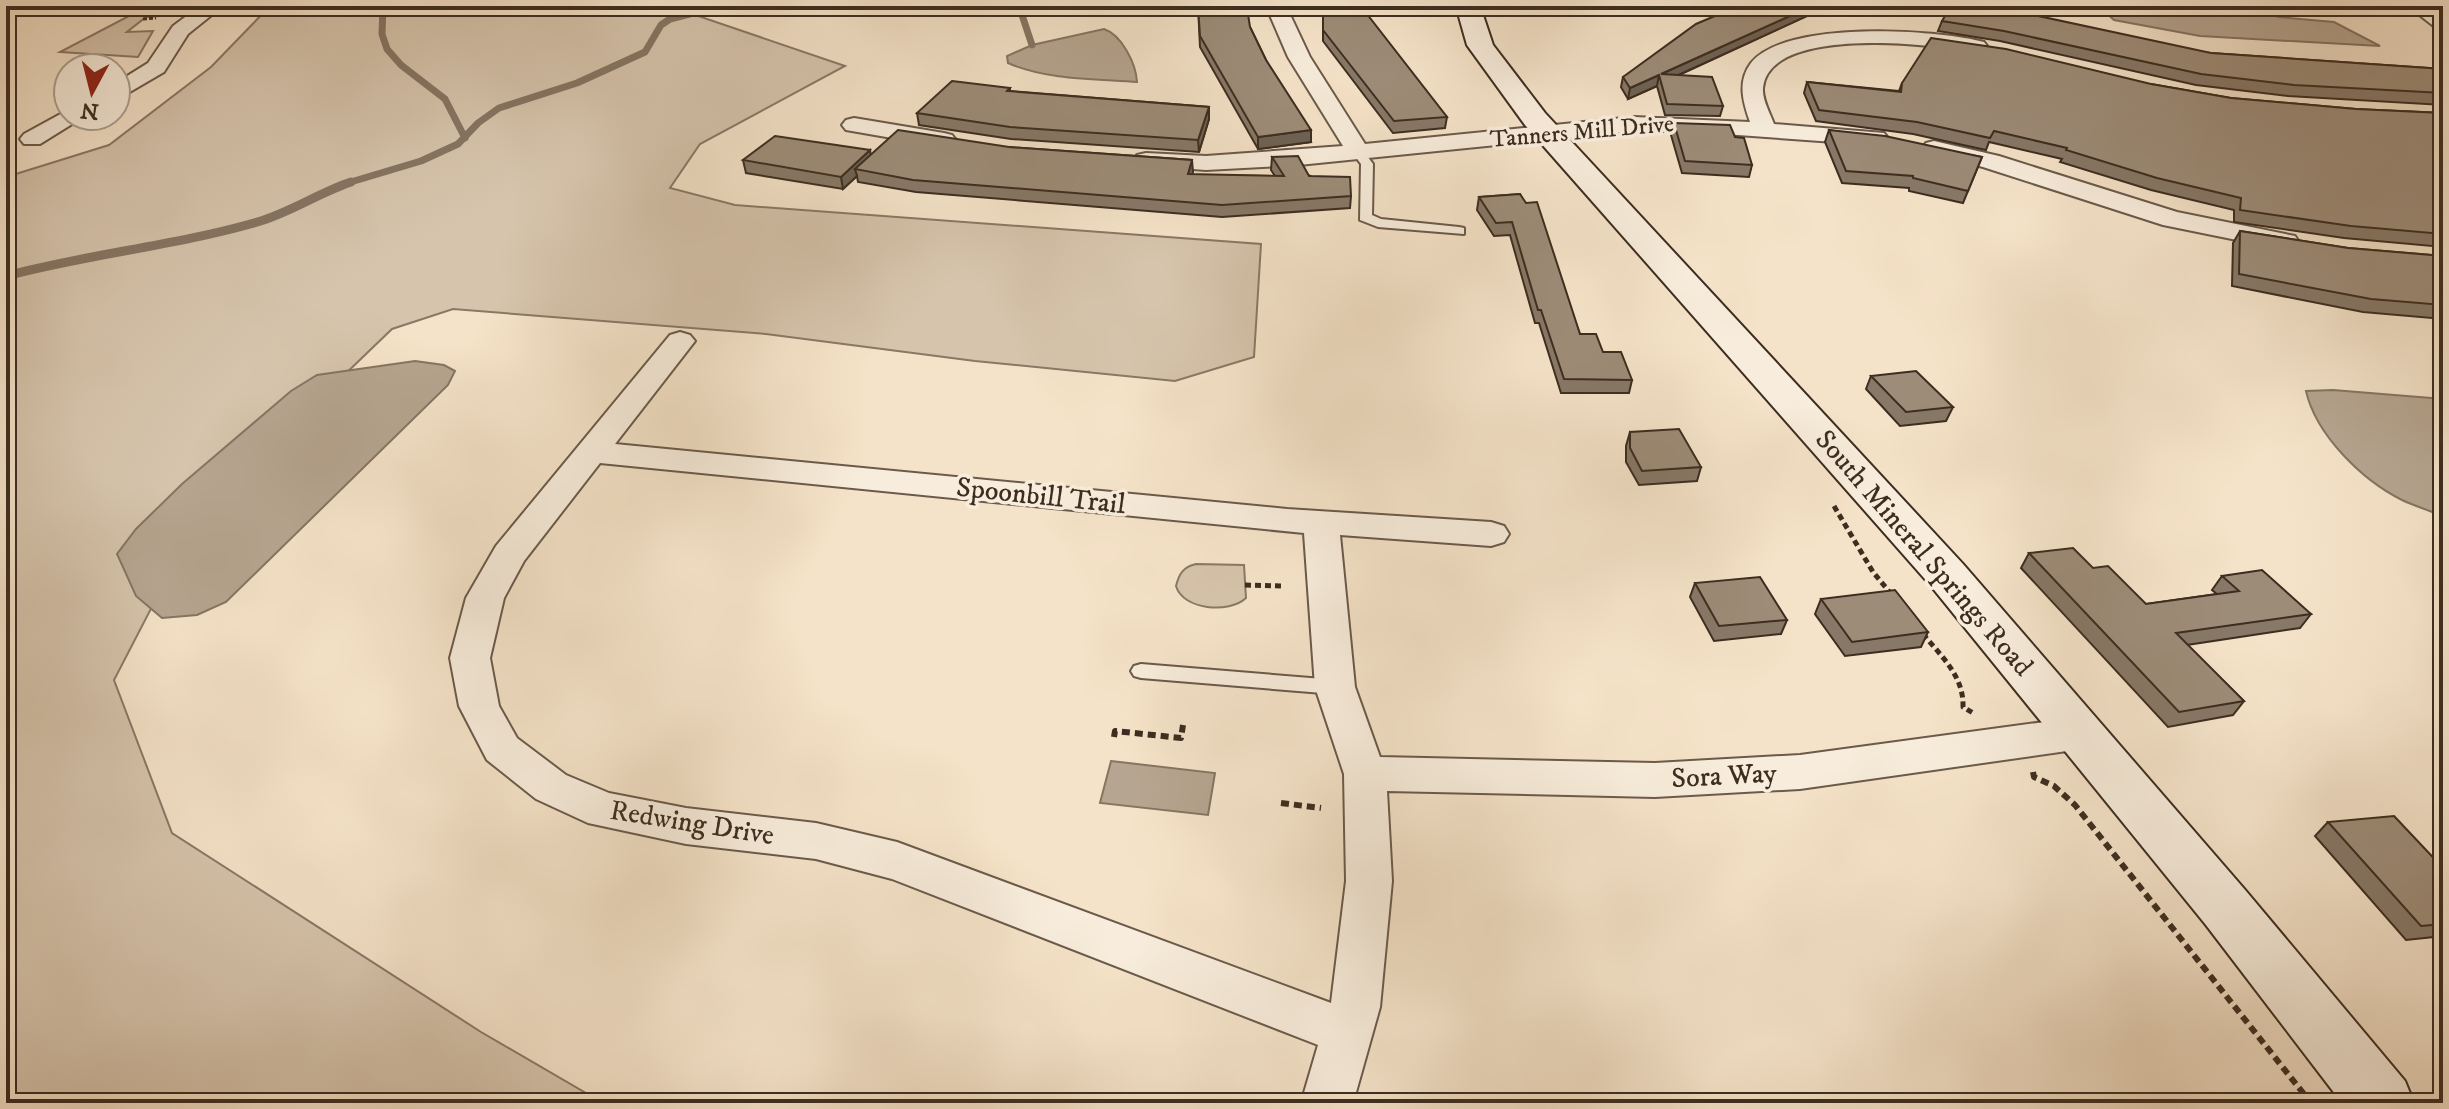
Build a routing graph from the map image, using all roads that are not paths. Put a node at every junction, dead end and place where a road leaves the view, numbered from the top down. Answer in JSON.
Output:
{"nodes":[{"id":1,"x":213,"y":6,"type":"edge"},
{"id":2,"x":1276,"y":6,"type":"edge"},
{"id":3,"x":1468,"y":6,"type":"edge"},
{"id":4,"x":2418,"y":6,"type":"edge"},
{"id":5,"x":2443,"y":24,"type":"edge"},
{"id":6,"x":1996,"y":50,"type":"edge"},
{"id":7,"x":132,"y":83,"type":"edge"},
{"id":8,"x":854,"y":125,"type":"dead end"},
{"id":9,"x":52,"y":128,"type":"edge"},
{"id":10,"x":1764,"y":129,"type":"junction"},
{"id":11,"x":1545,"y":132,"type":"junction"},
{"id":12,"x":32,"y":139,"type":"dead end"},
{"id":13,"x":971,"y":144,"type":"edge"},
{"id":14,"x":1358,"y":152,"type":"junction"},
{"id":15,"x":1117,"y":157,"type":"edge"},
{"id":16,"x":1459,"y":231,"type":"dead end"},
{"id":17,"x":2313,"y":246,"type":"edge"},
{"id":18,"x":680,"y":341,"type":"dead end"},
{"id":19,"x":592,"y":452,"type":"junction"},
{"id":20,"x":1321,"y":523,"type":"junction"},
{"id":21,"x":1491,"y":534,"type":"dead end"},
{"id":22,"x":1141,"y":671,"type":"dead end"},
{"id":23,"x":1335,"y":687,"type":"junction"},
{"id":24,"x":2081,"y":733,"type":"junction"},
{"id":25,"x":1365,"y":774,"type":"junction"},
{"id":26,"x":1347,"y":1033,"type":"junction"},
{"id":27,"x":1327,"y":1103,"type":"edge"},
{"id":28,"x":2382,"y":1103,"type":"edge"}],
"edges":[{"from":1,"to":7,"type":"street"},
{"from":2,"to":14,"type":"street"},
{"from":3,"to":11,"type":"street","name":"South Mineral Springs Road"},
{"from":4,"to":5,"type":"street"},
{"from":6,"to":10,"type":"street"},
{"from":8,"to":13,"type":"street"},
{"from":9,"to":12,"type":"street"},
{"from":10,"to":11,"type":"street","name":"Tanners Mill Drive"},
{"from":10,"to":17,"type":"street","name":"Tanners Mill Drive"},
{"from":11,"to":14,"type":"street","name":"Tanners Mill Drive"},
{"from":11,"to":24,"type":"street","name":"South Mineral Springs Road"},
{"from":14,"to":15,"type":"street","name":"Tanners Mill Drive"},
{"from":14,"to":16,"type":"lane"},
{"from":18,"to":19,"type":"street","name":"Redwing Drive"},
{"from":19,"to":20,"type":"street","name":"Spoonbill Trail"},
{"from":19,"to":26,"type":"street","name":"Redwing Drive"},
{"from":20,"to":21,"type":"street","name":"Spoonbill Trail"},
{"from":20,"to":23,"type":"street"},
{"from":22,"to":23,"type":"lane"},
{"from":23,"to":25,"type":"street"},
{"from":24,"to":25,"type":"street","name":"Sora Way"},
{"from":24,"to":28,"type":"street","name":"South Mineral Springs Road"},
{"from":25,"to":26,"type":"street"},
{"from":26,"to":27,"type":"street"}]}
